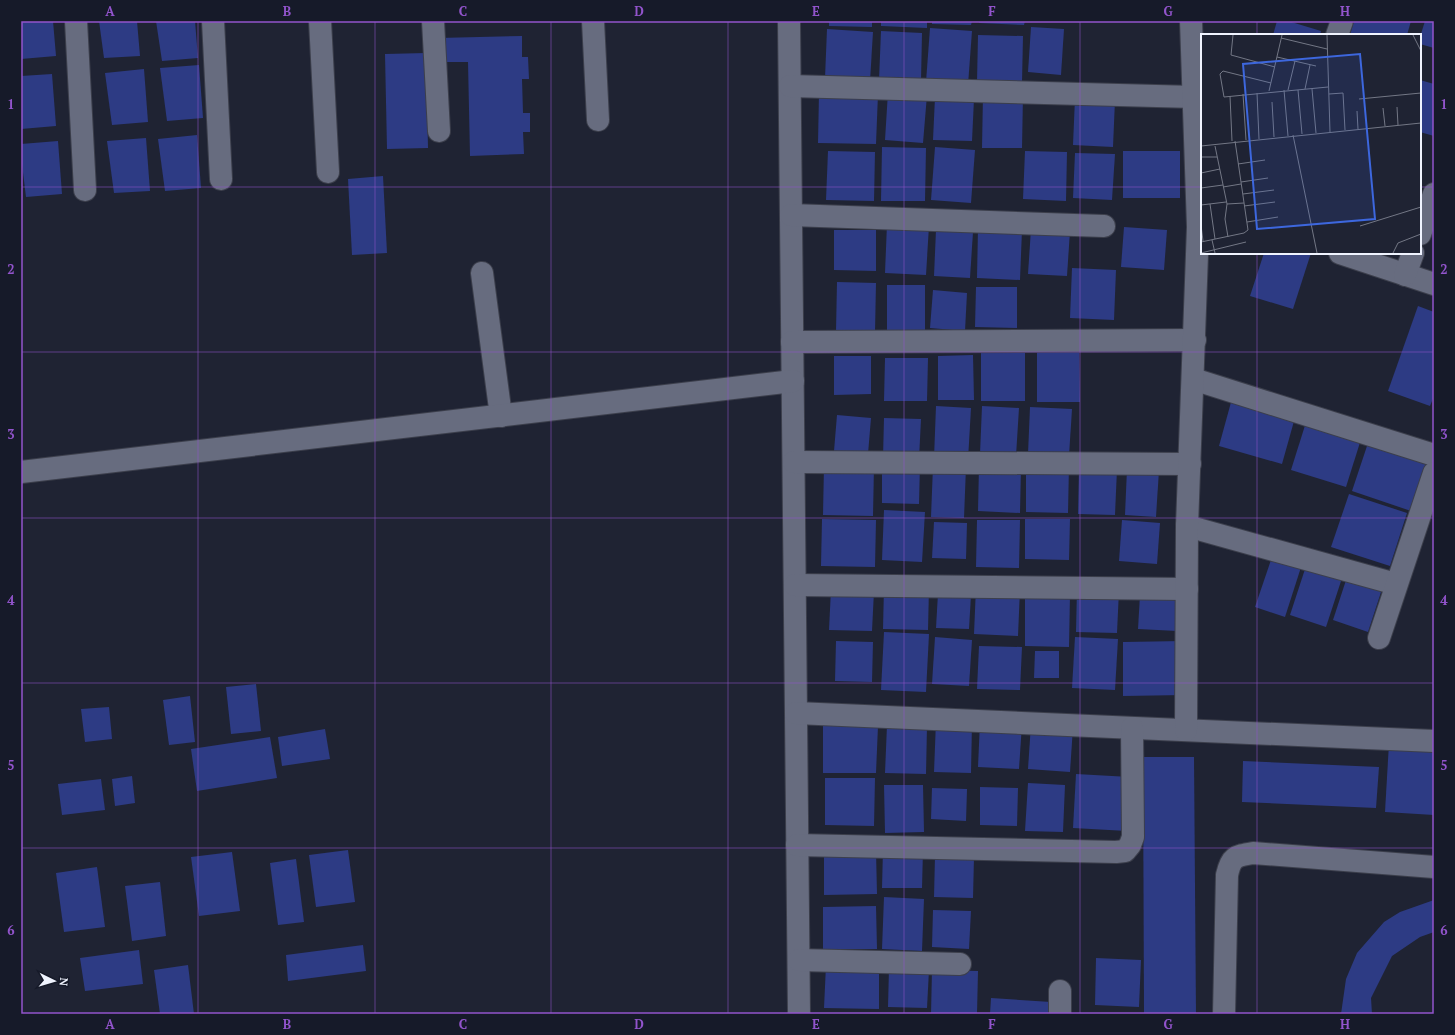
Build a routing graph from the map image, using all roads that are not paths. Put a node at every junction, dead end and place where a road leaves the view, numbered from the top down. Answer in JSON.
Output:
{"nodes":[{"id":1,"x":76,"y":21,"type":"edge"},
{"id":2,"x":213,"y":21,"type":"edge"},
{"id":3,"x":320,"y":21,"type":"edge"},
{"id":4,"x":433,"y":21,"type":"edge"},
{"id":5,"x":593,"y":21,"type":"edge"},
{"id":6,"x":789,"y":21,"type":"edge"},
{"id":7,"x":1191,"y":21,"type":"edge"},
{"id":8,"x":1342,"y":21,"type":"edge"},
{"id":9,"x":1337,"y":34,"type":"edge"},
{"id":10,"x":790,"y":86,"type":"junction"},
{"id":11,"x":1194,"y":97,"type":"junction"},
{"id":12,"x":598,"y":120,"type":"dead end"},
{"id":13,"x":439,"y":132,"type":"dead end"},
{"id":14,"x":328,"y":172,"type":"dead end"},
{"id":15,"x":221,"y":179,"type":"dead end"},
{"id":16,"x":85,"y":190,"type":"dead end"},
{"id":17,"x":1434,"y":194,"type":"edge"},
{"id":18,"x":1200,"y":207,"type":"edge"},
{"id":19,"x":791,"y":214,"type":"junction"},
{"id":20,"x":1104,"y":226,"type":"dead end"},
{"id":21,"x":1421,"y":231,"type":"edge"},
{"id":22,"x":1343,"y":254,"type":"edge"},
{"id":23,"x":1413,"y":254,"type":"edge"},
{"id":24,"x":482,"y":273,"type":"dead end"},
{"id":25,"x":1405,"y":275,"type":"junction"},
{"id":26,"x":1434,"y":284,"type":"edge"},
{"id":27,"x":1195,"y":340,"type":"junction"},
{"id":28,"x":792,"y":342,"type":"junction"},
{"id":29,"x":1193,"y":379,"type":"junction"},
{"id":30,"x":793,"y":381,"type":"junction"},
{"id":31,"x":501,"y":416,"type":"junction"},
{"id":32,"x":1434,"y":455,"type":"edge"},
{"id":33,"x":794,"y":462,"type":"junction"},
{"id":34,"x":1190,"y":464,"type":"junction"},
{"id":35,"x":21,"y":472,"type":"edge"},
{"id":36,"x":1434,"y":473,"type":"edge"},
{"id":37,"x":1187,"y":526,"type":"junction"},
{"id":38,"x":1396,"y":584,"type":"junction"},
{"id":39,"x":795,"y":585,"type":"junction"},
{"id":40,"x":1187,"y":589,"type":"junction"},
{"id":41,"x":1379,"y":638,"type":"dead end"},
{"id":42,"x":796,"y":713,"type":"junction"},
{"id":43,"x":1132,"y":728,"type":"junction"},
{"id":44,"x":1186,"y":730,"type":"junction"},
{"id":45,"x":1434,"y":741,"type":"edge"},
{"id":46,"x":798,"y":845,"type":"junction"},
{"id":47,"x":1434,"y":867,"type":"edge"},
{"id":48,"x":798,"y":960,"type":"junction"},
{"id":49,"x":960,"y":964,"type":"dead end"},
{"id":50,"x":1060,"y":991,"type":"dead end"},
{"id":51,"x":799,"y":1014,"type":"edge"},
{"id":52,"x":1060,"y":1014,"type":"edge"},
{"id":53,"x":1224,"y":1014,"type":"edge"}],
"edges":[{"from":1,"to":16,"type":"street"},
{"from":2,"to":15,"type":"street"},
{"from":3,"to":14,"type":"street"},
{"from":4,"to":13,"type":"street"},
{"from":5,"to":12,"type":"street"},
{"from":6,"to":10,"type":"street"},
{"from":7,"to":11,"type":"street"},
{"from":8,"to":9,"type":"street"},
{"from":10,"to":11,"type":"street"},
{"from":10,"to":19,"type":"street"},
{"from":11,"to":18,"type":"street"},
{"from":17,"to":21,"type":"street"},
{"from":18,"to":27,"type":"street"},
{"from":19,"to":20,"type":"street"},
{"from":19,"to":28,"type":"street"},
{"from":22,"to":25,"type":"street"},
{"from":23,"to":25,"type":"street"},
{"from":24,"to":31,"type":"street"},
{"from":25,"to":26,"type":"street"},
{"from":27,"to":28,"type":"street"},
{"from":27,"to":29,"type":"street"},
{"from":28,"to":30,"type":"street"},
{"from":29,"to":32,"type":"street"},
{"from":29,"to":34,"type":"street"},
{"from":30,"to":31,"type":"street"},
{"from":30,"to":33,"type":"street"},
{"from":31,"to":35,"type":"street"},
{"from":33,"to":34,"type":"street"},
{"from":33,"to":39,"type":"street"},
{"from":34,"to":37,"type":"street"},
{"from":36,"to":38,"type":"street"},
{"from":37,"to":38,"type":"street"},
{"from":37,"to":40,"type":"street"},
{"from":38,"to":41,"type":"street"},
{"from":39,"to":40,"type":"street"},
{"from":39,"to":42,"type":"street"},
{"from":40,"to":44,"type":"street"},
{"from":42,"to":43,"type":"street"},
{"from":42,"to":46,"type":"street"},
{"from":43,"to":44,"type":"street"},
{"from":43,"to":46,"type":"street"},
{"from":44,"to":45,"type":"street"},
{"from":46,"to":48,"type":"street"},
{"from":47,"to":53,"type":"street"},
{"from":48,"to":49,"type":"street"},
{"from":48,"to":51,"type":"street"},
{"from":50,"to":52,"type":"street"}]}
